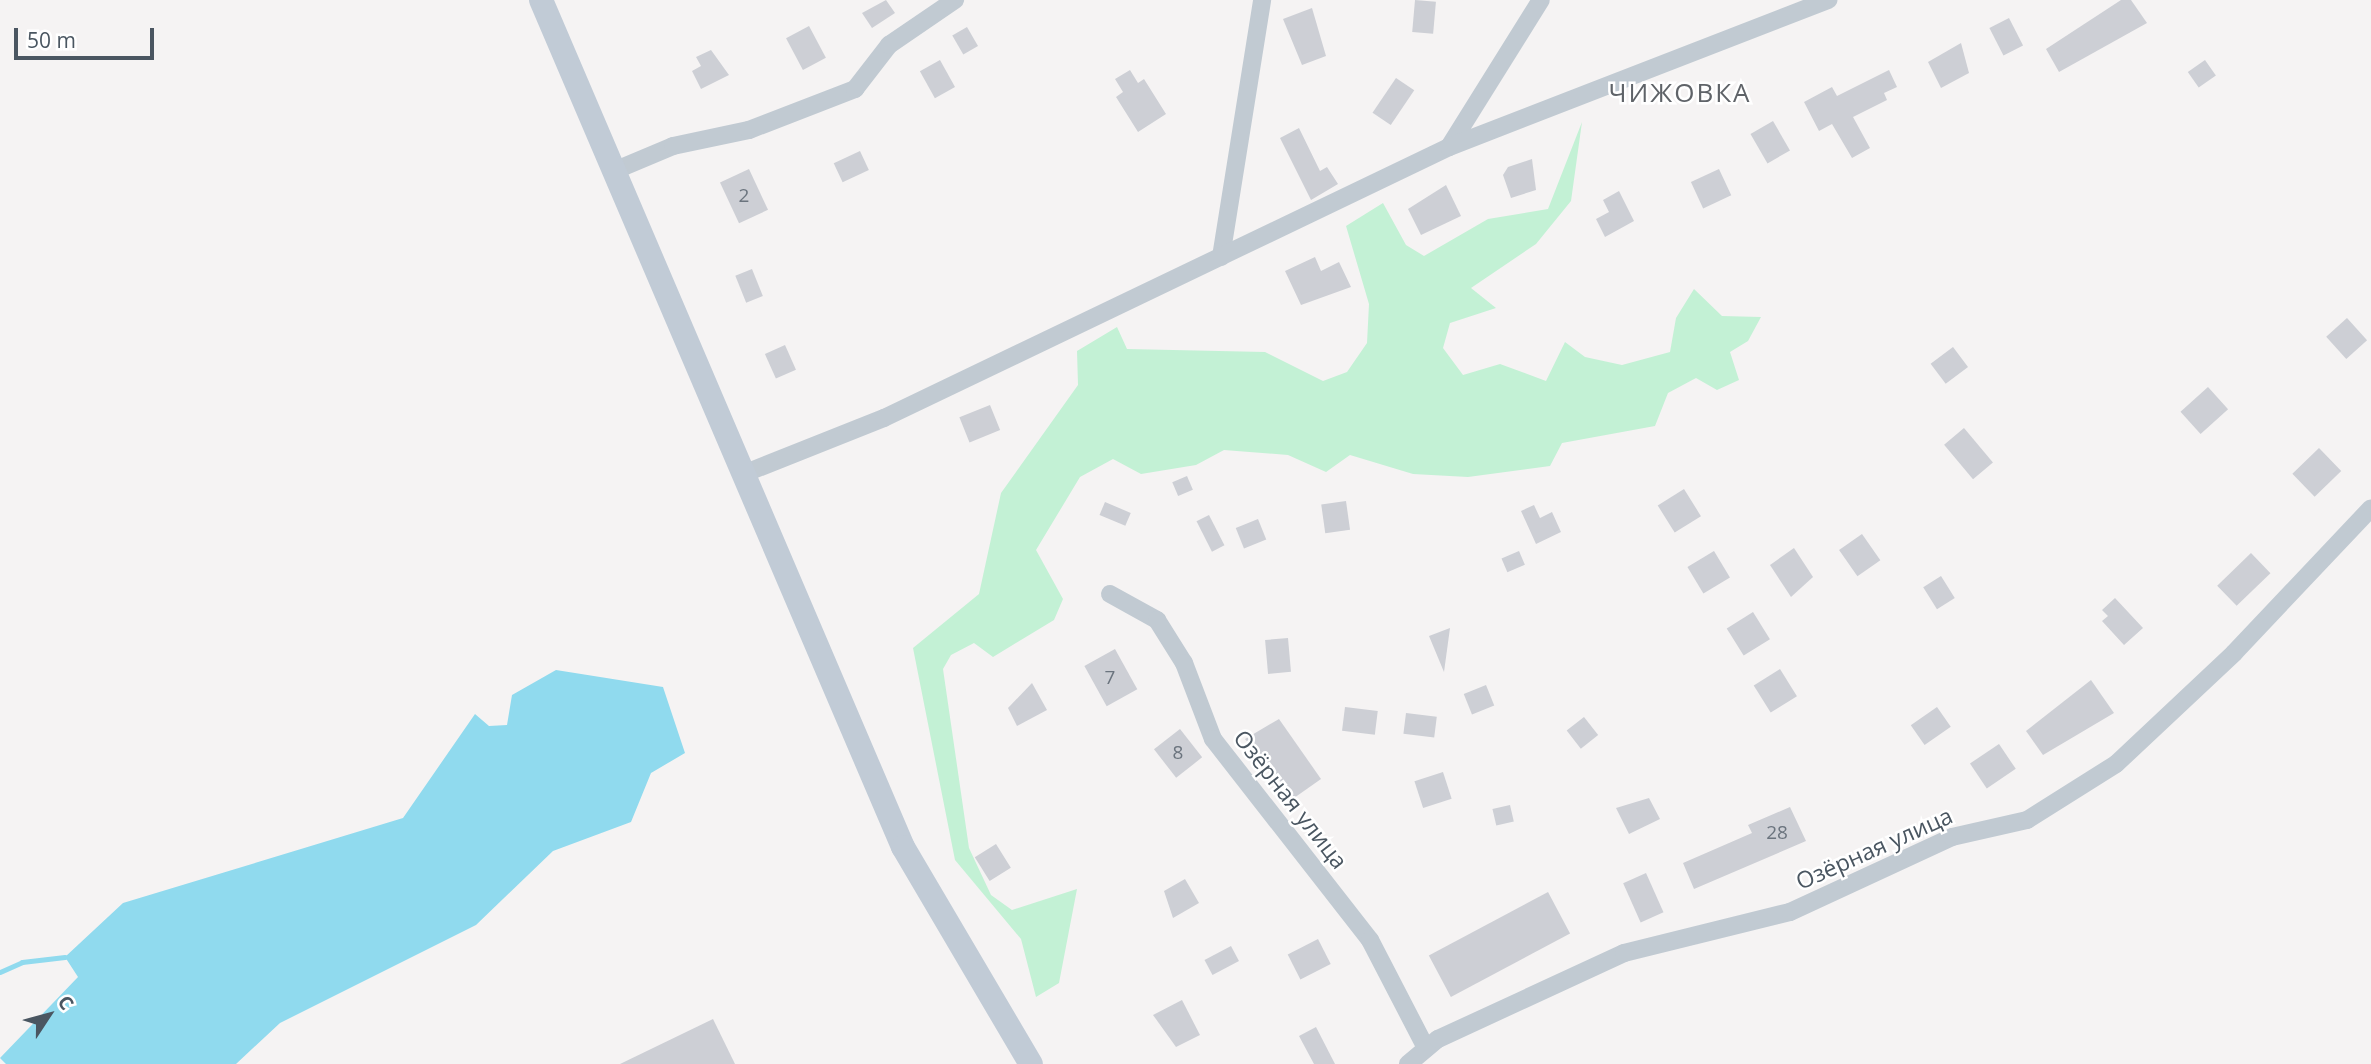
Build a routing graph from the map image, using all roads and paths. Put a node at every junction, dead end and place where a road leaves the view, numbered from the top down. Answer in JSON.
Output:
{"nodes":[{"id":1,"x":541,"y":0,"type":"edge"},
{"id":2,"x":955,"y":0,"type":"edge"},
{"id":3,"x":1262,"y":0,"type":"edge"},
{"id":4,"x":1541,"y":0,"type":"edge"},
{"id":5,"x":1828,"y":0,"type":"edge"},
{"id":6,"x":1449,"y":147,"type":"junction"},
{"id":7,"x":616,"y":170,"type":"junction"},
{"id":8,"x":1221,"y":257,"type":"junction"},
{"id":9,"x":743,"y":474,"type":"junction"},
{"id":10,"x":2371,"y":508,"type":"edge"},
{"id":11,"x":1110,"y":594,"type":"dead end"},
{"id":12,"x":1426,"y":1048,"type":"junction"},
{"id":13,"x":1031,"y":1064,"type":"edge"},
{"id":14,"x":1408,"y":1064,"type":"edge"}],
"edges":[{"from":1,"to":7,"type":"street"},
{"from":2,"to":7,"type":"street"},
{"from":3,"to":8,"type":"street"},
{"from":4,"to":6,"type":"street"},
{"from":5,"to":6,"type":"street"},
{"from":6,"to":8,"type":"street"},
{"from":7,"to":9,"type":"street"},
{"from":8,"to":9,"type":"street"},
{"from":9,"to":13,"type":"street"},
{"from":10,"to":12,"type":"street","name":"Озёрная улица"},
{"from":11,"to":12,"type":"street","name":"Озёрная улица"},
{"from":12,"to":14,"type":"street","name":"Озёрная улица"}]}
